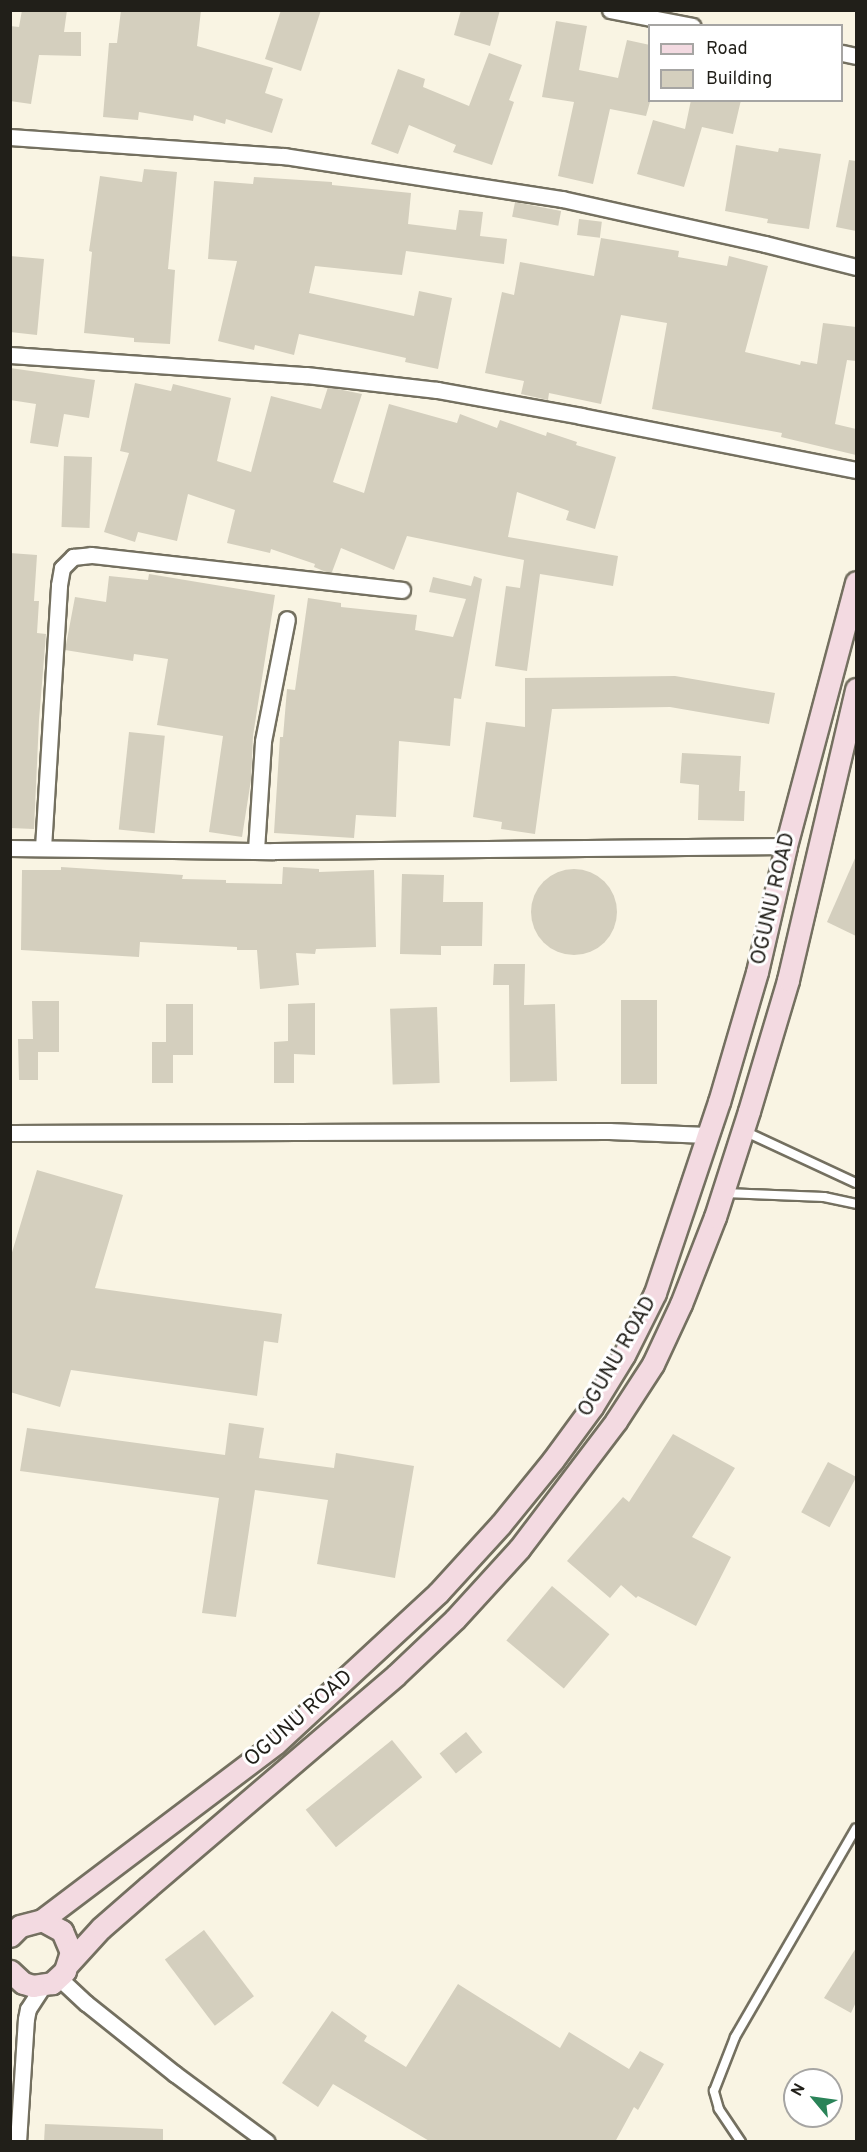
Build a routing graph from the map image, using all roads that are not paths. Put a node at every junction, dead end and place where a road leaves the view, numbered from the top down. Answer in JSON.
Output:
{"nodes":[{"id":1,"x":610,"y":10,"type":"edge"},
{"id":2,"x":655,"y":14,"type":"edge"},
{"id":3,"x":686,"y":24,"type":"edge"},
{"id":4,"x":10,"y":137,"type":"edge"},
{"id":5,"x":856,"y":267,"type":"edge"},
{"id":6,"x":10,"y":355,"type":"edge"},
{"id":7,"x":856,"y":470,"type":"edge"},
{"id":8,"x":856,"y":582,"type":"edge"},
{"id":9,"x":402,"y":590,"type":"dead end"},
{"id":10,"x":287,"y":620,"type":"dead end"},
{"id":11,"x":856,"y":690,"type":"edge"},
{"id":12,"x":786,"y":846,"type":"junction"},
{"id":13,"x":10,"y":848,"type":"edge"},
{"id":14,"x":43,"y":848,"type":"junction"},
{"id":15,"x":256,"y":850,"type":"junction"},
{"id":16,"x":742,"y":1130,"type":"junction"},
{"id":17,"x":10,"y":1133,"type":"edge"},
{"id":18,"x":707,"y":1135,"type":"junction"},
{"id":19,"x":856,"y":1184,"type":"edge"},
{"id":20,"x":723,"y":1193,"type":"junction"},
{"id":21,"x":856,"y":1204,"type":"edge"},
{"id":22,"x":856,"y":1828,"type":"edge"},
{"id":23,"x":854,"y":1839,"type":"edge"},
{"id":24,"x":42,"y":1920,"type":"junction"},
{"id":25,"x":11,"y":1935,"type":"edge"},
{"id":26,"x":10,"y":1971,"type":"edge"},
{"id":27,"x":51,"y":1978,"type":"junction"},
{"id":28,"x":10,"y":1982,"type":"edge"},
{"id":29,"x":18,"y":2142,"type":"edge"},
{"id":30,"x":267,"y":2142,"type":"edge"},
{"id":31,"x":741,"y":2142,"type":"edge"}],
"edges":[{"from":1,"to":2,"type":"street"},
{"from":2,"to":3,"type":"street"},
{"from":4,"to":5,"type":"street"},
{"from":6,"to":7,"type":"street"},
{"from":8,"to":12,"type":"main road","name":"OGUNU ROAD"},
{"from":9,"to":14,"type":"street"},
{"from":10,"to":15,"type":"street"},
{"from":11,"to":16,"type":"main road","name":"OGUNU ROAD"},
{"from":12,"to":15,"type":"street"},
{"from":12,"to":18,"type":"main road","name":"OGUNU ROAD"},
{"from":13,"to":14,"type":"street"},
{"from":14,"to":15,"type":"street"},
{"from":16,"to":19,"type":"lane"},
{"from":16,"to":20,"type":"main road","name":"OGUNU ROAD"},
{"from":17,"to":18,"type":"street"},
{"from":18,"to":24,"type":"main road","name":"OGUNU ROAD"},
{"from":20,"to":21,"type":"lane"},
{"from":20,"to":27,"type":"main road","name":"OGUNU ROAD"},
{"from":22,"to":23,"type":"lane"},
{"from":23,"to":31,"type":"lane"},
{"from":24,"to":25,"type":"main road","name":"OGUNU ROAD"},
{"from":24,"to":27,"type":"main road"},
{"from":26,"to":27,"type":"main road"},
{"from":27,"to":28,"type":"main road"},
{"from":27,"to":29,"type":"street"},
{"from":27,"to":30,"type":"street"}]}
